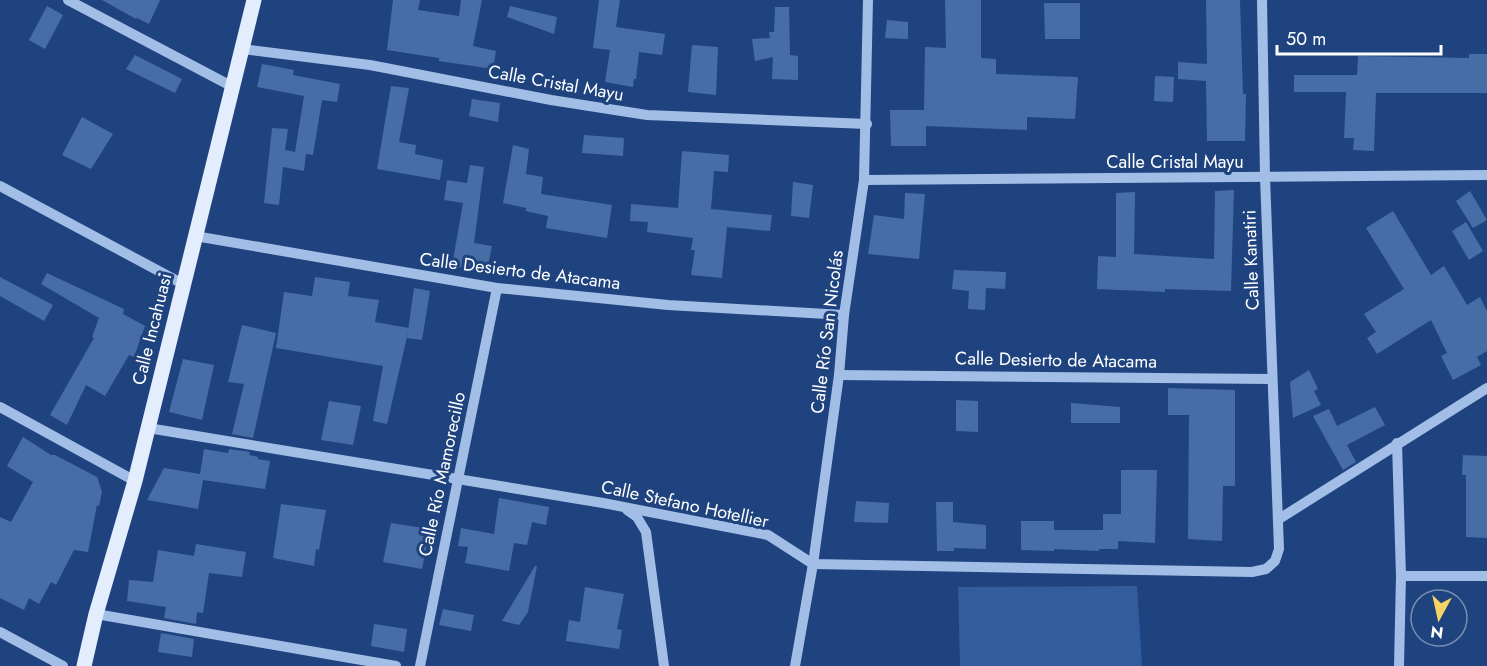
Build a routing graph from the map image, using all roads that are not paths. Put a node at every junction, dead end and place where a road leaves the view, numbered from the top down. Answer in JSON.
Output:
{"nodes":[{"id":1,"x":68,"y":0,"type":"edge"},
{"id":2,"x":254,"y":0,"type":"edge"},
{"id":3,"x":868,"y":0,"type":"edge"},
{"id":4,"x":1262,"y":0,"type":"edge"},
{"id":5,"x":242,"y":49,"type":"junction"},
{"id":6,"x":233,"y":87,"type":"junction"},
{"id":7,"x":867,"y":124,"type":"junction"},
{"id":8,"x":1487,"y":175,"type":"edge"},
{"id":9,"x":1265,"y":177,"type":"junction"},
{"id":10,"x":864,"y":180,"type":"junction"},
{"id":11,"x":0,"y":186,"type":"edge"},
{"id":12,"x":195,"y":236,"type":"junction"},
{"id":13,"x":183,"y":284,"type":"junction"},
{"id":14,"x":497,"y":288,"type":"junction"},
{"id":15,"x":844,"y":315,"type":"junction"},
{"id":16,"x":840,"y":375,"type":"junction"},
{"id":17,"x":1272,"y":379,"type":"junction"},
{"id":18,"x":1487,"y":388,"type":"edge"},
{"id":19,"x":0,"y":407,"type":"edge"},
{"id":20,"x":148,"y":428,"type":"junction"},
{"id":21,"x":1398,"y":443,"type":"junction"},
{"id":22,"x":458,"y":479,"type":"junction"},
{"id":23,"x":135,"y":481,"type":"junction"},
{"id":24,"x":624,"y":508,"type":"junction"},
{"id":25,"x":1279,"y":519,"type":"junction"},
{"id":26,"x":813,"y":564,"type":"junction"},
{"id":27,"x":1401,"y":576,"type":"junction"},
{"id":28,"x":1487,"y":576,"type":"edge"},
{"id":29,"x":96,"y":614,"type":"junction"},
{"id":30,"x":0,"y":632,"type":"edge"},
{"id":31,"x":63,"y":666,"type":"edge"},
{"id":32,"x":84,"y":666,"type":"edge"},
{"id":33,"x":396,"y":666,"type":"edge"},
{"id":34,"x":420,"y":666,"type":"edge"},
{"id":35,"x":664,"y":666,"type":"edge"},
{"id":36,"x":795,"y":666,"type":"edge"},
{"id":37,"x":1399,"y":666,"type":"edge"}],
"edges":[{"from":1,"to":6,"type":"street"},
{"from":2,"to":5,"type":"main road","name":"Calle Incahuasi"},
{"from":3,"to":7,"type":"street","name":"Calle Río San Nicolás"},
{"from":4,"to":9,"type":"street","name":"Calle Kanatiri"},
{"from":5,"to":6,"type":"main road","name":"Calle Incahuasi"},
{"from":5,"to":7,"type":"street","name":"Calle Cristal Mayu"},
{"from":6,"to":12,"type":"main road","name":"Calle Incahuasi"},
{"from":7,"to":10,"type":"street","name":"Calle Río San Nicolás"},
{"from":8,"to":9,"type":"street","name":"Calle Cristal Mayu"},
{"from":9,"to":10,"type":"street","name":"Calle Cristal Mayu"},
{"from":9,"to":17,"type":"street","name":"Calle Kanatiri"},
{"from":10,"to":15,"type":"street","name":"Calle Río San Nicolás"},
{"from":11,"to":13,"type":"street"},
{"from":12,"to":13,"type":"main road","name":"Calle Incahuasi"},
{"from":12,"to":14,"type":"street","name":"Calle Desierto de Atacama"},
{"from":13,"to":20,"type":"main road","name":"Calle Incahuasi"},
{"from":14,"to":15,"type":"street","name":"Calle Desierto de Atacama"},
{"from":14,"to":22,"type":"street","name":"Calle Río Mamorecillo"},
{"from":15,"to":16,"type":"street","name":"Calle Río San Nicolás"},
{"from":16,"to":17,"type":"street","name":"Calle Desierto de Atacama"},
{"from":16,"to":26,"type":"street","name":"Calle Río San Nicolás"},
{"from":17,"to":25,"type":"street","name":"Calle Kanatiri"},
{"from":18,"to":21,"type":"street"},
{"from":19,"to":23,"type":"street"},
{"from":20,"to":22,"type":"street","name":"Calle Stefano Hotellier"},
{"from":20,"to":23,"type":"main road","name":"Calle Incahuasi"},
{"from":21,"to":25,"type":"street"},
{"from":21,"to":27,"type":"street"},
{"from":22,"to":24,"type":"street","name":"Calle Stefano Hotellier"},
{"from":22,"to":34,"type":"street","name":"Calle Río Mamorecillo"},
{"from":23,"to":29,"type":"main road","name":"Calle Incahuasi"},
{"from":24,"to":26,"type":"street","name":"Calle Stefano Hotellier"},
{"from":24,"to":35,"type":"street"},
{"from":25,"to":26,"type":"street"},
{"from":26,"to":36,"type":"street","name":"Calle Río San Nicolás"},
{"from":27,"to":28,"type":"street"},
{"from":27,"to":37,"type":"street"},
{"from":29,"to":32,"type":"main road","name":"Calle Incahuasi"},
{"from":29,"to":33,"type":"street"},
{"from":30,"to":31,"type":"street"}]}
